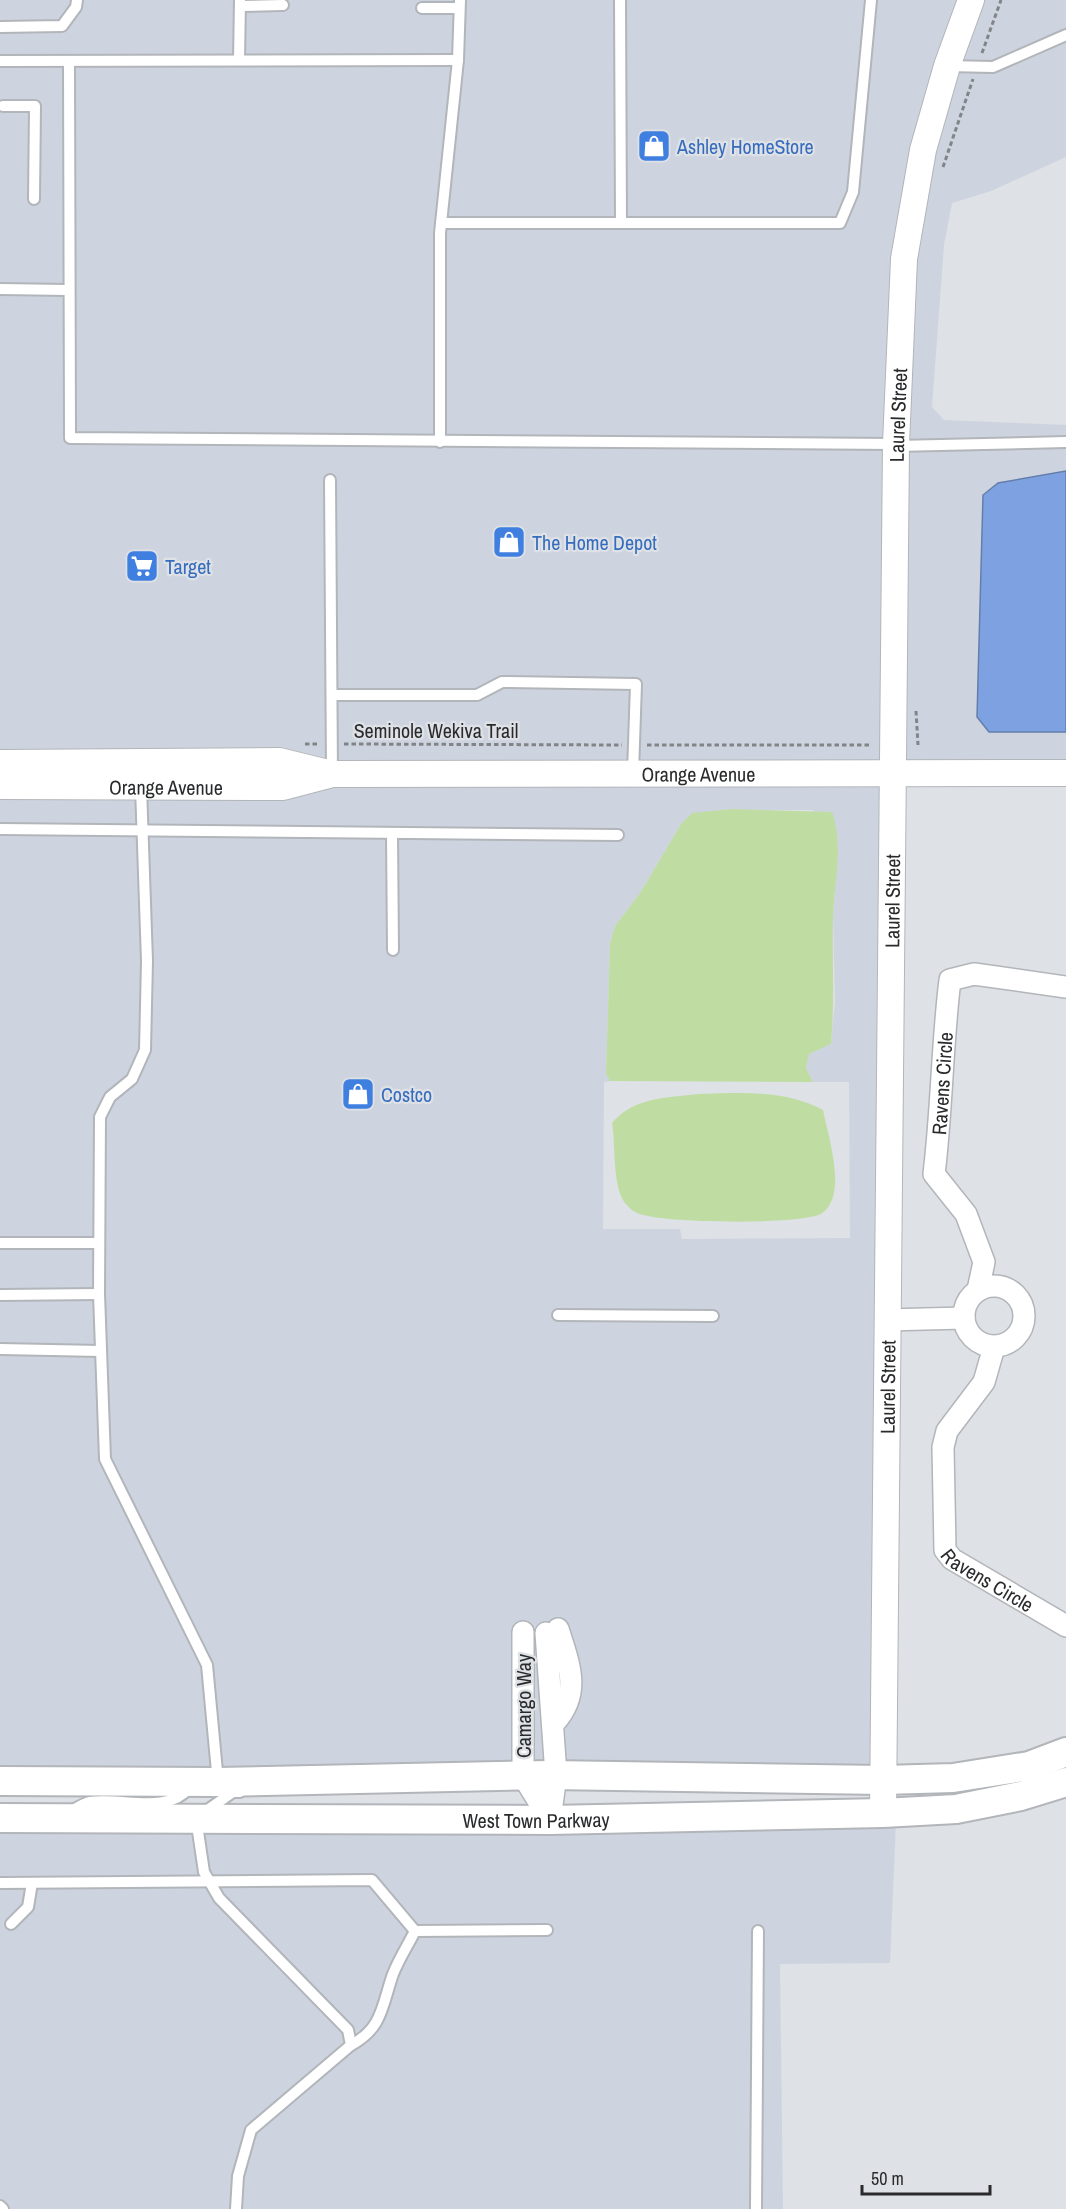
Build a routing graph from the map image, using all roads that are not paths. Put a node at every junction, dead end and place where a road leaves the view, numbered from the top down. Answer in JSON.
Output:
{"nodes":[{"id":1,"x":77,"y":0,"type":"edge"},
{"id":2,"x":620,"y":0,"type":"edge"},
{"id":3,"x":871,"y":0,"type":"edge"},
{"id":4,"x":971,"y":0,"type":"edge"},
{"id":5,"x":240,"y":3,"type":"edge"},
{"id":6,"x":460,"y":4,"type":"edge"},
{"id":7,"x":283,"y":5,"type":"dead end"},
{"id":8,"x":422,"y":8,"type":"dead end"},
{"id":9,"x":0,"y":27,"type":"edge"},
{"id":10,"x":1066,"y":35,"type":"edge"},
{"id":11,"x":239,"y":60,"type":"junction"},
{"id":12,"x":458,"y":60,"type":"junction"},
{"id":13,"x":0,"y":61,"type":"edge"},
{"id":14,"x":69,"y":61,"type":"junction"},
{"id":15,"x":947,"y":66,"type":"junction"},
{"id":16,"x":3,"y":106,"type":"dead end"},
{"id":17,"x":34,"y":199,"type":"dead end"},
{"id":18,"x":441,"y":223,"type":"junction"},
{"id":19,"x":621,"y":224,"type":"junction"},
{"id":20,"x":0,"y":289,"type":"edge"},
{"id":21,"x":68,"y":290,"type":"junction"},
{"id":22,"x":440,"y":442,"type":"junction"},
{"id":23,"x":1066,"y":442,"type":"edge"},
{"id":24,"x":896,"y":445,"type":"junction"},
{"id":25,"x":330,"y":480,"type":"dead end"},
{"id":26,"x":332,"y":695,"type":"junction"},
{"id":27,"x":0,"y":763,"type":"edge"},
{"id":28,"x":892,"y":772,"type":"junction"},
{"id":29,"x":633,"y":773,"type":"junction"},
{"id":30,"x":1066,"y":773,"type":"edge"},
{"id":31,"x":332,"y":774,"type":"junction"},
{"id":32,"x":0,"y":786,"type":"edge"},
{"id":33,"x":141,"y":787,"type":"junction"},
{"id":34,"x":0,"y":829,"type":"edge"},
{"id":35,"x":143,"y":831,"type":"junction"},
{"id":36,"x":392,"y":833,"type":"junction"},
{"id":37,"x":618,"y":835,"type":"dead end"},
{"id":38,"x":393,"y":950,"type":"dead end"},
{"id":39,"x":1066,"y":987,"type":"edge"},
{"id":40,"x":0,"y":1243,"type":"edge"},
{"id":41,"x":98,"y":1243,"type":"junction"},
{"id":42,"x":978,"y":1290,"type":"junction"},
{"id":43,"x":99,"y":1294,"type":"junction"},
{"id":44,"x":0,"y":1295,"type":"edge"},
{"id":45,"x":558,"y":1315,"type":"dead end"},
{"id":46,"x":712,"y":1316,"type":"dead end"},
{"id":47,"x":964,"y":1318,"type":"junction"},
{"id":48,"x":886,"y":1320,"type":"junction"},
{"id":49,"x":994,"y":1347,"type":"junction"},
{"id":50,"x":0,"y":1349,"type":"edge"},
{"id":51,"x":101,"y":1351,"type":"junction"},
{"id":52,"x":1066,"y":1626,"type":"edge"},
{"id":53,"x":552,"y":1631,"type":"dead end"},
{"id":54,"x":523,"y":1632,"type":"dead end"},
{"id":55,"x":1066,"y":1752,"type":"edge"},
{"id":56,"x":556,"y":1775,"type":"junction"},
{"id":57,"x":523,"y":1776,"type":"junction"},
{"id":58,"x":350,"y":1779,"type":"junction"},
{"id":59,"x":883,"y":1780,"type":"junction"},
{"id":60,"x":0,"y":1781,"type":"edge"},
{"id":61,"x":206,"y":1782,"type":"junction"},
{"id":62,"x":1066,"y":1782,"type":"edge"},
{"id":63,"x":883,"y":1813,"type":"junction"},
{"id":64,"x":0,"y":1818,"type":"edge"},
{"id":65,"x":57,"y":1818,"type":"junction"},
{"id":66,"x":196,"y":1818,"type":"junction"},
{"id":67,"x":549,"y":1820,"type":"junction"},
{"id":68,"x":210,"y":1882,"type":"junction"},
{"id":69,"x":0,"y":1883,"type":"edge"},
{"id":70,"x":32,"y":1883,"type":"junction"},
{"id":71,"x":11,"y":1924,"type":"dead end"},
{"id":72,"x":547,"y":1930,"type":"dead end"},
{"id":73,"x":415,"y":1931,"type":"junction"},
{"id":74,"x":758,"y":1931,"type":"dead end"},
{"id":75,"x":351,"y":2045,"type":"junction"},
{"id":76,"x":0,"y":2206,"type":"edge"},
{"id":77,"x":3,"y":2209,"type":"edge"},
{"id":78,"x":236,"y":2209,"type":"edge"},
{"id":79,"x":756,"y":2209,"type":"edge"}],
"edges":[{"from":1,"to":9,"type":"lane"},
{"from":2,"to":19,"type":"lane"},
{"from":3,"to":19,"type":"lane"},
{"from":4,"to":15,"type":"street","name":"Laurel Street"},
{"from":5,"to":7,"type":"lane"},
{"from":5,"to":11,"type":"lane"},
{"from":6,"to":8,"type":"lane"},
{"from":6,"to":12,"type":"lane"},
{"from":10,"to":15,"type":"lane"},
{"from":11,"to":12,"type":"lane"},
{"from":11,"to":14,"type":"lane"},
{"from":12,"to":18,"type":"lane"},
{"from":13,"to":14,"type":"lane"},
{"from":14,"to":21,"type":"lane"},
{"from":15,"to":24,"type":"street","name":"Laurel Street"},
{"from":16,"to":17,"type":"lane"},
{"from":18,"to":19,"type":"lane"},
{"from":18,"to":22,"type":"lane"},
{"from":20,"to":21,"type":"lane"},
{"from":21,"to":22,"type":"lane"},
{"from":22,"to":24,"type":"lane"},
{"from":23,"to":24,"type":"lane"},
{"from":24,"to":28,"type":"street","name":"Laurel Street"},
{"from":25,"to":26,"type":"lane"},
{"from":26,"to":29,"type":"lane"},
{"from":26,"to":31,"type":"lane"},
{"from":27,"to":31,"type":"street","name":"Orange Avenue"},
{"from":28,"to":29,"type":"street","name":"Orange Avenue"},
{"from":28,"to":30,"type":"street","name":"Orange Avenue"},
{"from":28,"to":48,"type":"street","name":"Laurel Street"},
{"from":29,"to":31,"type":"street","name":"Orange Avenue"},
{"from":31,"to":33,"type":"street","name":"Orange Avenue"},
{"from":32,"to":33,"type":"street","name":"Orange Avenue"},
{"from":33,"to":35,"type":"lane"},
{"from":34,"to":35,"type":"lane"},
{"from":35,"to":36,"type":"lane"},
{"from":35,"to":41,"type":"lane"},
{"from":36,"to":37,"type":"lane"},
{"from":36,"to":38,"type":"lane"},
{"from":39,"to":42,"type":"street","name":"Ravens Circle"},
{"from":40,"to":41,"type":"lane"},
{"from":41,"to":43,"type":"lane"},
{"from":42,"to":47,"type":"street","name":"Ravens Circle"},
{"from":42,"to":49,"type":"street"},
{"from":43,"to":44,"type":"lane"},
{"from":43,"to":51,"type":"lane"},
{"from":45,"to":46,"type":"lane"},
{"from":47,"to":48,"type":"street"},
{"from":47,"to":49,"type":"street"},
{"from":48,"to":59,"type":"street","name":"Laurel Street"},
{"from":49,"to":52,"type":"street","name":"Ravens Circle"},
{"from":50,"to":51,"type":"lane"},
{"from":51,"to":61,"type":"lane"},
{"from":53,"to":56,"type":"street","name":"Camargo Way"},
{"from":54,"to":57,"type":"street","name":"Camargo Way"},
{"from":55,"to":59,"type":"main road"},
{"from":56,"to":57,"type":"main road"},
{"from":56,"to":59,"type":"main road"},
{"from":56,"to":67,"type":"street","name":"Camargo Way"},
{"from":57,"to":58,"type":"main road"},
{"from":57,"to":67,"type":"street","name":"Camargo Way"},
{"from":58,"to":61,"type":"main road"},
{"from":58,"to":66,"type":"lane"},
{"from":59,"to":63,"type":"street","name":"Laurel Street"},
{"from":60,"to":61,"type":"main road"},
{"from":61,"to":65,"type":"lane"},
{"from":62,"to":63,"type":"main road","name":"West Town Parkway"},
{"from":63,"to":67,"type":"main road","name":"West Town Parkway"},
{"from":64,"to":65,"type":"main road","name":"West Town Parkway"},
{"from":65,"to":66,"type":"main road","name":"West Town Parkway"},
{"from":66,"to":67,"type":"main road","name":"West Town Parkway"},
{"from":66,"to":68,"type":"lane"},
{"from":68,"to":70,"type":"lane"},
{"from":68,"to":73,"type":"lane"},
{"from":68,"to":75,"type":"lane"},
{"from":69,"to":70,"type":"lane"},
{"from":70,"to":71,"type":"lane"},
{"from":72,"to":73,"type":"lane"},
{"from":73,"to":75,"type":"lane"},
{"from":74,"to":79,"type":"lane"},
{"from":75,"to":78,"type":"lane"},
{"from":76,"to":77,"type":"lane"}]}
